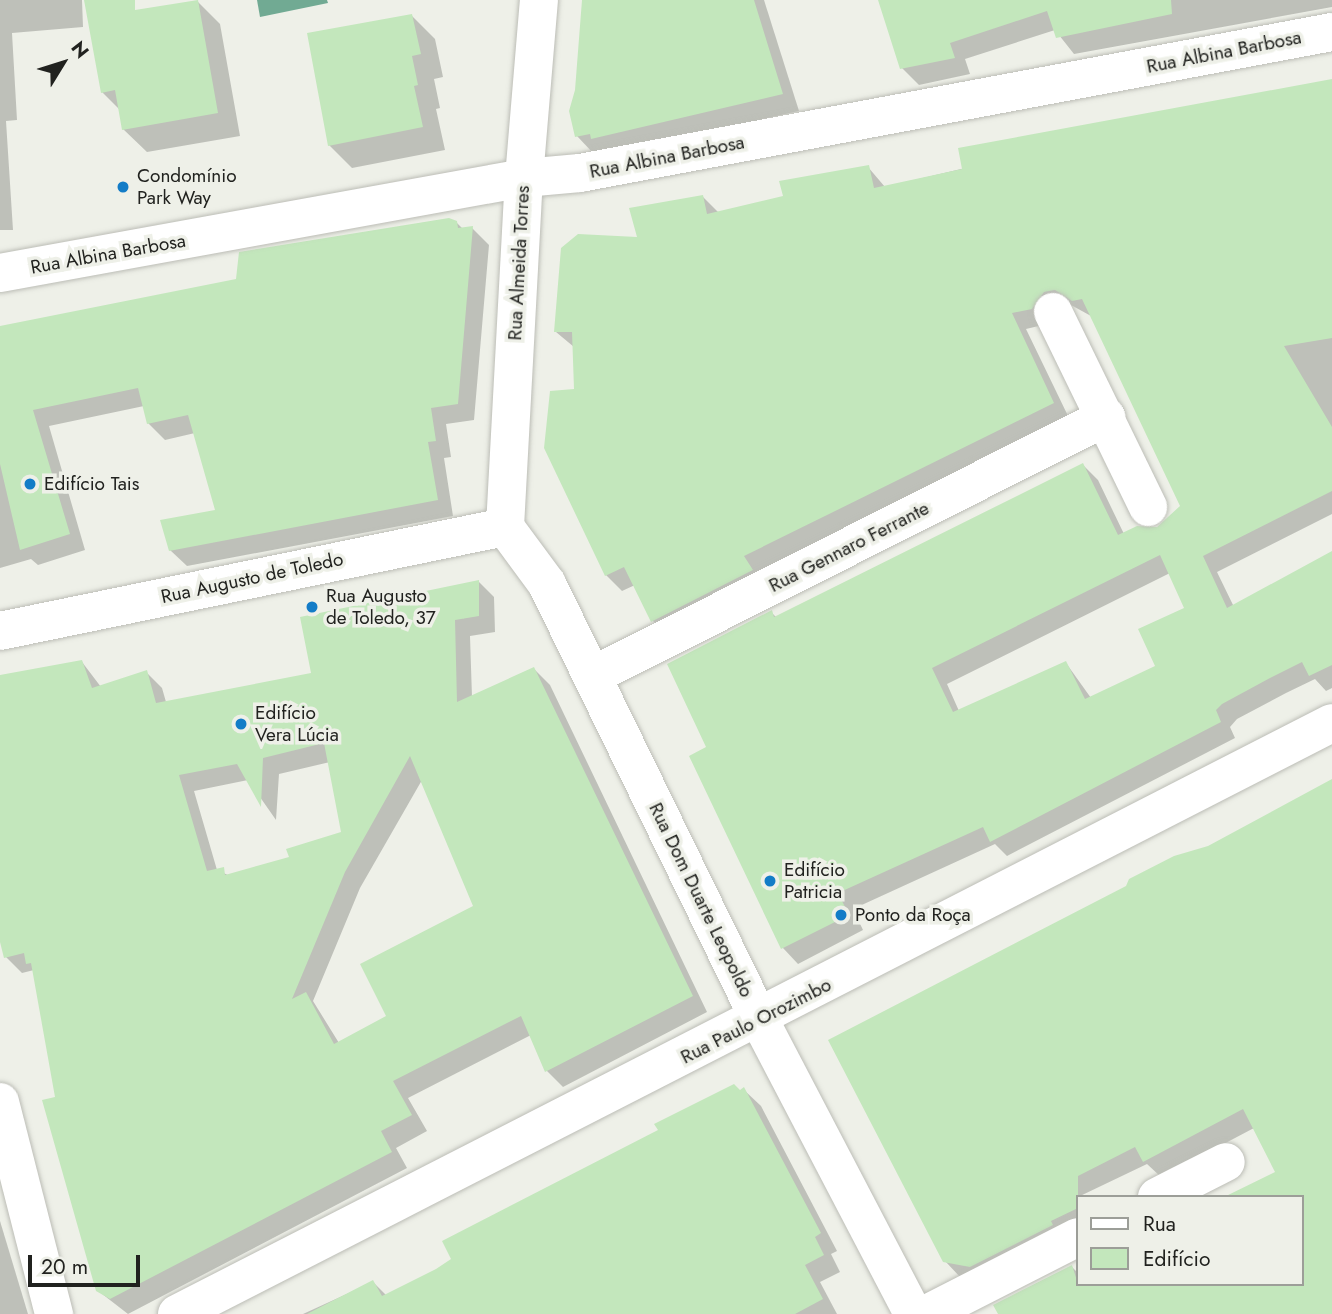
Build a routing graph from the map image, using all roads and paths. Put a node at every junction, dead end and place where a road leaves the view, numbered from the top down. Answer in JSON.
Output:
{"nodes":[{"id":1,"x":540,"y":0,"type":"edge"},
{"id":2,"x":1332,"y":32,"type":"edge"},
{"id":3,"x":524,"y":178,"type":"junction"},
{"id":4,"x":0,"y":274,"type":"edge"},
{"id":5,"x":1053,"y":312,"type":"dead end"},
{"id":6,"x":1106,"y":417,"type":"junction"},
{"id":7,"x":1148,"y":507,"type":"dead end"},
{"id":8,"x":505,"y":527,"type":"junction"},
{"id":9,"x":0,"y":631,"type":"edge"},
{"id":10,"x":592,"y":676,"type":"junction"},
{"id":11,"x":1332,"y":723,"type":"edge"},
{"id":12,"x":759,"y":1019,"type":"junction"},
{"id":13,"x":0,"y":1102,"type":"edge"},
{"id":14,"x":1226,"y":1161,"type":"dead end"},
{"id":15,"x":1161,"y":1195,"type":"edge"},
{"id":16,"x":1076,"y":1238,"type":"edge"},
{"id":17,"x":54,"y":1314,"type":"edge"},
{"id":18,"x":177,"y":1314,"type":"edge"},
{"id":19,"x":913,"y":1314,"type":"edge"},
{"id":20,"x":927,"y":1314,"type":"edge"}],
"edges":[{"from":1,"to":3,"type":"street","name":"Rua Almeida Torres"},
{"from":2,"to":3,"type":"street","name":"Rua Albina Barbosa"},
{"from":3,"to":4,"type":"street","name":"Rua Albina Barbosa"},
{"from":3,"to":8,"type":"street","name":"Rua Almeida Torres"},
{"from":5,"to":6,"type":"street"},
{"from":6,"to":7,"type":"street"},
{"from":6,"to":10,"type":"street","name":"Rua Gennaro Ferrante"},
{"from":8,"to":9,"type":"street","name":"Rua Augusto de Toledo"},
{"from":8,"to":10,"type":"street","name":"Rua Dom Duarte Leopoldo"},
{"from":10,"to":12,"type":"street","name":"Rua Dom Duarte Leopoldo"},
{"from":11,"to":12,"type":"street","name":"Rua Paulo Orozimbo"},
{"from":12,"to":18,"type":"street","name":"Rua Paulo Orozimbo"},
{"from":12,"to":19,"type":"street","name":"Rua Dom Duarte Leopoldo"},
{"from":13,"to":17,"type":"street"},
{"from":14,"to":15,"type":"street"},
{"from":16,"to":20,"type":"street"}]}
